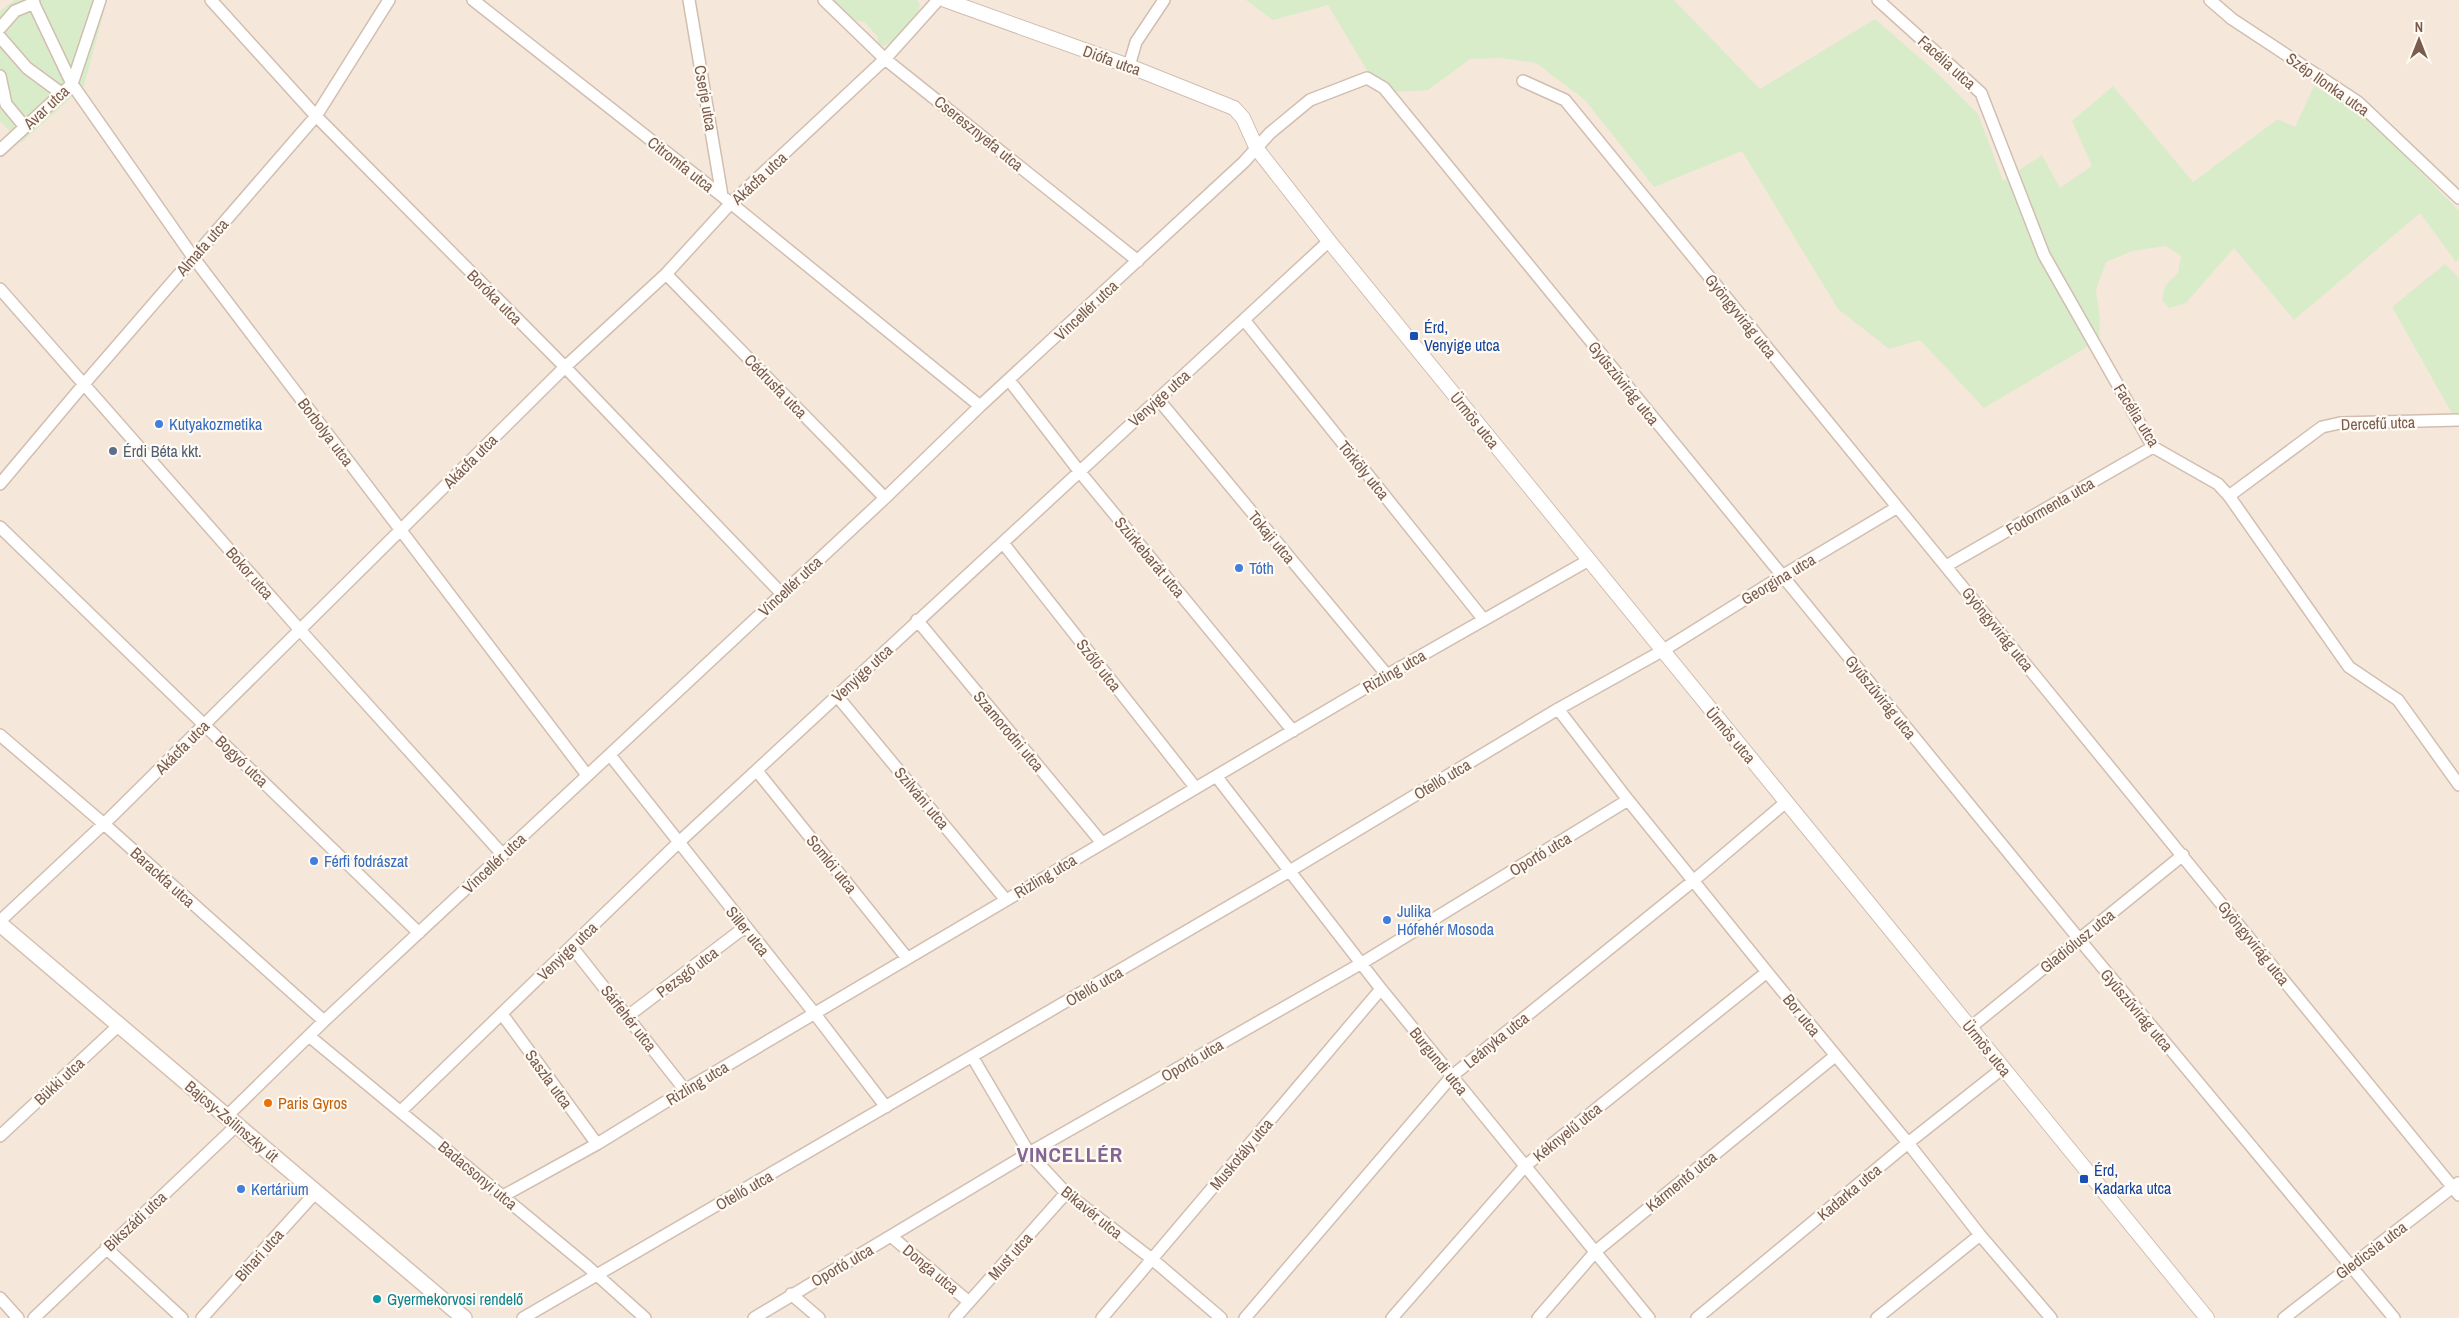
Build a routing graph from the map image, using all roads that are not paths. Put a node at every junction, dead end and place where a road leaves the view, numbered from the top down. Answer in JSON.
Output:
{"nodes":[{"id":1,"x":100,"y":0,"type":"edge"},
{"id":2,"x":210,"y":0,"type":"edge"},
{"id":3,"x":389,"y":0,"type":"edge"},
{"id":4,"x":473,"y":0,"type":"edge"},
{"id":5,"x":689,"y":0,"type":"edge"},
{"id":6,"x":824,"y":0,"type":"edge"},
{"id":7,"x":938,"y":0,"type":"edge"},
{"id":8,"x":945,"y":0,"type":"edge"},
{"id":9,"x":1164,"y":0,"type":"edge"},
{"id":10,"x":1878,"y":0,"type":"edge"},
{"id":11,"x":1898,"y":0,"type":"edge"},
{"id":12,"x":2210,"y":0,"type":"edge"},
{"id":13,"x":33,"y":1,"type":"edge"},
{"id":14,"x":1888,"y":8,"type":"junction"},
{"id":15,"x":0,"y":28,"type":"edge"},
{"id":16,"x":0,"y":37,"type":"edge"},
{"id":17,"x":885,"y":59,"type":"junction"},
{"id":18,"x":1129,"y":66,"type":"junction"},
{"id":19,"x":0,"y":76,"type":"edge"},
{"id":20,"x":1367,"y":78,"type":"joint"},
{"id":21,"x":1523,"y":81,"type":"dead end"},
{"id":22,"x":72,"y":84,"type":"junction"},
{"id":23,"x":61,"y":93,"type":"junction"},
{"id":24,"x":316,"y":116,"type":"junction"},
{"id":25,"x":25,"y":127,"type":"junction"},
{"id":26,"x":1257,"y":149,"type":"junction"},
{"id":27,"x":0,"y":150,"type":"edge"},
{"id":28,"x":2459,"y":198,"type":"edge"},
{"id":29,"x":726,"y":200,"type":"junction"},
{"id":30,"x":1328,"y":241,"type":"junction"},
{"id":31,"x":193,"y":257,"type":"junction"},
{"id":32,"x":1138,"y":261,"type":"junction"},
{"id":33,"x":666,"y":274,"type":"junction"},
{"id":34,"x":0,"y":289,"type":"edge"},
{"id":35,"x":1245,"y":321,"type":"junction"},
{"id":36,"x":565,"y":367,"type":"junction"},
{"id":37,"x":1009,"y":380,"type":"junction"},
{"id":38,"x":84,"y":384,"type":"junction"},
{"id":39,"x":1158,"y":399,"type":"junction"},
{"id":40,"x":980,"y":406,"type":"junction"},
{"id":41,"x":2459,"y":420,"type":"edge"},
{"id":42,"x":2153,"y":447,"type":"junction"},
{"id":43,"x":1079,"y":471,"type":"junction"},
{"id":44,"x":0,"y":484,"type":"edge"},
{"id":45,"x":2229,"y":496,"type":"junction"},
{"id":46,"x":885,"y":498,"type":"junction"},
{"id":47,"x":1896,"y":508,"type":"junction"},
{"id":48,"x":0,"y":527,"type":"edge"},
{"id":49,"x":401,"y":530,"type":"junction"},
{"id":50,"x":1003,"y":543,"type":"junction"},
{"id":51,"x":1589,"y":560,"type":"junction"},
{"id":52,"x":1946,"y":566,"type":"junction"},
{"id":53,"x":1782,"y":576,"type":"junction"},
{"id":54,"x":781,"y":593,"type":"junction"},
{"id":55,"x":917,"y":620,"type":"junction"},
{"id":56,"x":1484,"y":620,"type":"junction"},
{"id":57,"x":300,"y":630,"type":"junction"},
{"id":58,"x":1662,"y":651,"type":"junction"},
{"id":59,"x":1387,"y":674,"type":"junction"},
{"id":60,"x":837,"y":696,"type":"junction"},
{"id":61,"x":1558,"y":709,"type":"junction"},
{"id":62,"x":204,"y":725,"type":"junction"},
{"id":63,"x":1294,"y":731,"type":"junction"},
{"id":64,"x":0,"y":735,"type":"edge"},
{"id":65,"x":610,"y":755,"type":"junction"},
{"id":66,"x":757,"y":771,"type":"junction"},
{"id":67,"x":587,"y":775,"type":"junction"},
{"id":68,"x":1216,"y":776,"type":"junction"},
{"id":69,"x":2459,"y":785,"type":"edge"},
{"id":70,"x":1195,"y":787,"type":"junction"},
{"id":71,"x":1628,"y":800,"type":"junction"},
{"id":72,"x":1786,"y":802,"type":"junction"},
{"id":73,"x":104,"y":824,"type":"junction"},
{"id":74,"x":678,"y":842,"type":"junction"},
{"id":75,"x":1102,"y":842,"type":"junction"},
{"id":76,"x":503,"y":855,"type":"junction"},
{"id":77,"x":2183,"y":855,"type":"junction"},
{"id":78,"x":1288,"y":872,"type":"junction"},
{"id":79,"x":1693,"y":881,"type":"junction"},
{"id":80,"x":1006,"y":900,"type":"junction"},
{"id":81,"x":0,"y":923,"type":"edge"},
{"id":82,"x":745,"y":927,"type":"junction"},
{"id":83,"x":419,"y":933,"type":"junction"},
{"id":84,"x":2079,"y":939,"type":"junction"},
{"id":85,"x":572,"y":946,"type":"junction"},
{"id":86,"x":907,"y":958,"type":"junction"},
{"id":87,"x":1362,"y":963,"type":"junction"},
{"id":88,"x":1767,"y":972,"type":"junction"},
{"id":89,"x":1381,"y":989,"type":"junction"},
{"id":90,"x":502,"y":1014,"type":"junction"},
{"id":91,"x":815,"y":1014,"type":"junction"},
{"id":92,"x":628,"y":1016,"type":"junction"},
{"id":93,"x":324,"y":1021,"type":"junction"},
{"id":94,"x":118,"y":1026,"type":"junction"},
{"id":95,"x":1971,"y":1027,"type":"junction"},
{"id":96,"x":309,"y":1036,"type":"junction"},
{"id":97,"x":1835,"y":1056,"type":"junction"},
{"id":98,"x":973,"y":1058,"type":"junction"},
{"id":99,"x":2004,"y":1068,"type":"junction"},
{"id":100,"x":1452,"y":1076,"type":"junction"},
{"id":101,"x":685,"y":1090,"type":"junction"},
{"id":102,"x":886,"y":1107,"type":"junction"},
{"id":103,"x":402,"y":1110,"type":"junction"},
{"id":104,"x":232,"y":1121,"type":"junction"},
{"id":105,"x":0,"y":1136,"type":"edge"},
{"id":106,"x":1908,"y":1143,"type":"junction"},
{"id":107,"x":597,"y":1144,"type":"junction"},
{"id":108,"x":1029,"y":1153,"type":"junction"},
{"id":109,"x":1525,"y":1166,"type":"junction"},
{"id":110,"x":2457,"y":1188,"type":"edge"},
{"id":111,"x":316,"y":1192,"type":"junction"},
{"id":112,"x":1066,"y":1193,"type":"junction"},
{"id":113,"x":503,"y":1196,"type":"junction"},
{"id":114,"x":1980,"y":1235,"type":"junction"},
{"id":115,"x":892,"y":1237,"type":"junction"},
{"id":116,"x":106,"y":1248,"type":"junction"},
{"id":117,"x":1596,"y":1251,"type":"junction"},
{"id":118,"x":1152,"y":1259,"type":"junction"},
{"id":119,"x":2350,"y":1266,"type":"junction"},
{"id":120,"x":597,"y":1275,"type":"junction"},
{"id":121,"x":791,"y":1294,"type":"junction"},
{"id":122,"x":0,"y":1298,"type":"edge"},
{"id":123,"x":969,"y":1302,"type":"junction"},
{"id":124,"x":18,"y":1318,"type":"edge"},
{"id":125,"x":34,"y":1318,"type":"edge"},
{"id":126,"x":182,"y":1318,"type":"edge"},
{"id":127,"x":202,"y":1318,"type":"edge"},
{"id":128,"x":464,"y":1318,"type":"edge"},
{"id":129,"x":523,"y":1318,"type":"edge"},
{"id":130,"x":645,"y":1318,"type":"edge"},
{"id":131,"x":754,"y":1318,"type":"edge"},
{"id":132,"x":819,"y":1318,"type":"edge"},
{"id":133,"x":955,"y":1318,"type":"edge"},
{"id":134,"x":1102,"y":1318,"type":"edge"},
{"id":135,"x":1221,"y":1318,"type":"edge"},
{"id":136,"x":1245,"y":1318,"type":"edge"},
{"id":137,"x":1392,"y":1318,"type":"edge"},
{"id":138,"x":1538,"y":1318,"type":"edge"},
{"id":139,"x":1649,"y":1318,"type":"edge"},
{"id":140,"x":1696,"y":1318,"type":"edge"},
{"id":141,"x":1877,"y":1318,"type":"edge"},
{"id":142,"x":2051,"y":1318,"type":"edge"},
{"id":143,"x":2208,"y":1318,"type":"edge"},
{"id":144,"x":2284,"y":1318,"type":"edge"},
{"id":145,"x":2394,"y":1318,"type":"edge"}],
"edges":[{"from":1,"to":22,"type":"street","name":"Avar utca"},
{"from":2,"to":24,"type":"street","name":"Boróka utca"},
{"from":3,"to":24,"type":"street","name":"Almafa utca"},
{"from":4,"to":29,"type":"street","name":"Citromfa utca"},
{"from":5,"to":29,"type":"street","name":"Cserje utca"},
{"from":6,"to":17,"type":"street","name":"Cseresznyefa utca"},
{"from":7,"to":17,"type":"street","name":"Akácfa utca"},
{"from":8,"to":18,"type":"street","name":"Diófa utca"},
{"from":9,"to":18,"type":"street"},
{"from":10,"to":14,"type":"street","name":"Facélia utca"},
{"from":11,"to":14,"type":"street"},
{"from":12,"to":28,"type":"street","name":"Szép Ilonka utca"},
{"from":13,"to":15,"type":"street"},
{"from":13,"to":22,"type":"street","name":"Borbolya utca"},
{"from":14,"to":42,"type":"street","name":"Facélia utca"},
{"from":16,"to":23,"type":"street"},
{"from":17,"to":29,"type":"street","name":"Akácfa utca"},
{"from":17,"to":32,"type":"street","name":"Cseresznyefa utca"},
{"from":18,"to":26,"type":"street","name":"Diófa utca"},
{"from":19,"to":25,"type":"street"},
{"from":20,"to":26,"type":"street","name":"Vincellér utca"},
{"from":20,"to":53,"type":"street","name":"Gyűszűvirág utca"},
{"from":21,"to":47,"type":"street","name":"Gyöngyvirág utca"},
{"from":22,"to":23,"type":"street","name":"Avar utca"},
{"from":22,"to":31,"type":"street","name":"Borbolya utca"},
{"from":23,"to":25,"type":"street","name":"Avar utca"},
{"from":24,"to":31,"type":"street","name":"Almafa utca"},
{"from":24,"to":36,"type":"street","name":"Boróka utca"},
{"from":25,"to":27,"type":"street","name":"Avar utca"},
{"from":26,"to":30,"type":"street","name":"Ürmös utca"},
{"from":26,"to":32,"type":"street","name":"Vincellér utca"},
{"from":29,"to":33,"type":"street","name":"Akácfa utca"},
{"from":29,"to":40,"type":"street","name":"Citromfa utca"},
{"from":30,"to":35,"type":"street","name":"Venyige utca"},
{"from":30,"to":51,"type":"street","name":"Ürmös utca"},
{"from":31,"to":38,"type":"street","name":"Almafa utca"},
{"from":31,"to":49,"type":"street","name":"Borbolya utca"},
{"from":32,"to":37,"type":"street","name":"Vincellér utca"},
{"from":33,"to":36,"type":"street","name":"Akácfa utca"},
{"from":33,"to":46,"type":"street","name":"Cédrusfa utca"},
{"from":34,"to":38,"type":"street","name":"Bokor utca"},
{"from":35,"to":39,"type":"street","name":"Venyige utca"},
{"from":35,"to":56,"type":"street","name":"Törköly utca"},
{"from":36,"to":49,"type":"street","name":"Akácfa utca"},
{"from":36,"to":54,"type":"street","name":"Boróka utca"},
{"from":37,"to":40,"type":"street","name":"Vincellér utca"},
{"from":37,"to":43,"type":"street","name":"Szürkebarát utca"},
{"from":38,"to":44,"type":"street","name":"Almafa utca"},
{"from":38,"to":57,"type":"street","name":"Bokor utca"},
{"from":39,"to":43,"type":"street","name":"Venyige utca"},
{"from":39,"to":59,"type":"street","name":"Tokaji utca"},
{"from":40,"to":46,"type":"street","name":"Vincellér utca"},
{"from":41,"to":45,"type":"street","name":"Dercefű utca"},
{"from":42,"to":45,"type":"street","name":"Facélia utca"},
{"from":42,"to":52,"type":"street","name":"Fodormenta utca"},
{"from":43,"to":50,"type":"street","name":"Venyige utca"},
{"from":43,"to":63,"type":"street","name":"Szürkebarát utca"},
{"from":45,"to":69,"type":"street","name":"Facélia utca"},
{"from":46,"to":54,"type":"street","name":"Vincellér utca"},
{"from":47,"to":52,"type":"street","name":"Gyöngyvirág utca"},
{"from":47,"to":53,"type":"street","name":"Georgina utca"},
{"from":48,"to":62,"type":"street","name":"Bogyó utca"},
{"from":49,"to":57,"type":"street","name":"Akácfa utca"},
{"from":49,"to":67,"type":"street","name":"Borbolya utca"},
{"from":50,"to":55,"type":"street","name":"Venyige utca"},
{"from":50,"to":70,"type":"street","name":"Szőlő utca"},
{"from":51,"to":56,"type":"street","name":"Rizling utca"},
{"from":51,"to":58,"type":"street","name":"Ürmös utca"},
{"from":52,"to":77,"type":"street","name":"Gyöngyvirág utca"},
{"from":53,"to":58,"type":"street","name":"Georgina utca"},
{"from":53,"to":84,"type":"street","name":"Gyűszűvirág utca"},
{"from":54,"to":65,"type":"street","name":"Vincellér utca"},
{"from":55,"to":60,"type":"street","name":"Venyige utca"},
{"from":55,"to":75,"type":"street","name":"Szamorodni utca"},
{"from":56,"to":59,"type":"street","name":"Rizling utca"},
{"from":57,"to":62,"type":"street","name":"Akácfa utca"},
{"from":57,"to":76,"type":"street","name":"Bokor utca"},
{"from":58,"to":61,"type":"street","name":"Otelló utca"},
{"from":58,"to":72,"type":"street","name":"Ürmös utca"},
{"from":59,"to":63,"type":"street","name":"Rizling utca"},
{"from":60,"to":66,"type":"street","name":"Venyige utca"},
{"from":60,"to":80,"type":"street","name":"Szilváni utca"},
{"from":61,"to":71,"type":"street","name":"Bor utca"},
{"from":61,"to":78,"type":"street","name":"Otelló utca"},
{"from":62,"to":73,"type":"street","name":"Akácfa utca"},
{"from":62,"to":83,"type":"street","name":"Bogyó utca"},
{"from":63,"to":68,"type":"street","name":"Rizling utca"},
{"from":64,"to":73,"type":"street","name":"Barackfa utca"},
{"from":65,"to":67,"type":"street","name":"Vincellér utca"},
{"from":65,"to":74,"type":"street","name":"Siller utca"},
{"from":66,"to":74,"type":"street","name":"Venyige utca"},
{"from":66,"to":86,"type":"street","name":"Somlói utca"},
{"from":67,"to":76,"type":"street","name":"Vincellér utca"},
{"from":68,"to":70,"type":"street","name":"Rizling utca"},
{"from":68,"to":78,"type":"street","name":"Burgundi utca"},
{"from":70,"to":75,"type":"street","name":"Rizling utca"},
{"from":71,"to":79,"type":"street","name":"Bor utca"},
{"from":71,"to":87,"type":"street","name":"Oportó utca"},
{"from":72,"to":79,"type":"street","name":"Leányka utca"},
{"from":72,"to":95,"type":"street","name":"Ürmös utca"},
{"from":73,"to":81,"type":"street","name":"Akácfa utca"},
{"from":73,"to":93,"type":"street","name":"Barackfa utca"},
{"from":74,"to":82,"type":"street","name":"Siller utca"},
{"from":74,"to":85,"type":"street","name":"Venyige utca"},
{"from":75,"to":80,"type":"street","name":"Rizling utca"},
{"from":76,"to":83,"type":"street","name":"Vincellér utca"},
{"from":77,"to":84,"type":"street","name":"Gladiólusz utca"},
{"from":77,"to":110,"type":"street","name":"Gyöngyvirág utca"},
{"from":78,"to":87,"type":"street","name":"Burgundi utca"},
{"from":78,"to":98,"type":"street","name":"Otelló utca"},
{"from":79,"to":88,"type":"street","name":"Bor utca"},
{"from":79,"to":100,"type":"street","name":"Leányka utca"},
{"from":80,"to":86,"type":"street","name":"Rizling utca"},
{"from":81,"to":94,"type":"main road","name":"Bajcsy-Zsilinszky út"},
{"from":82,"to":91,"type":"street","name":"Siller utca"},
{"from":82,"to":92,"type":"street","name":"Pezsgő utca"},
{"from":83,"to":93,"type":"street","name":"Vincellér utca"},
{"from":84,"to":95,"type":"street","name":"Gladiólusz utca"},
{"from":84,"to":119,"type":"street","name":"Gyűszűvirág utca"},
{"from":85,"to":90,"type":"street","name":"Venyige utca"},
{"from":85,"to":92,"type":"street","name":"Sárfehér utca"},
{"from":86,"to":91,"type":"street","name":"Rizling utca"},
{"from":87,"to":89,"type":"street","name":"Burgundi utca"},
{"from":87,"to":108,"type":"street","name":"Oportó utca"},
{"from":88,"to":97,"type":"street","name":"Bor utca"},
{"from":88,"to":109,"type":"street","name":"Kéknyelű utca"},
{"from":89,"to":100,"type":"street","name":"Burgundi utca"},
{"from":89,"to":118,"type":"street","name":"Muskotály utca"},
{"from":90,"to":103,"type":"street","name":"Venyige utca"},
{"from":90,"to":107,"type":"street","name":"Saszla utca"},
{"from":91,"to":101,"type":"street","name":"Rizling utca"},
{"from":91,"to":102,"type":"street","name":"Siller utca"},
{"from":92,"to":101,"type":"street","name":"Sárfehér utca"},
{"from":93,"to":96,"type":"street","name":"Vincellér utca"},
{"from":94,"to":104,"type":"main road","name":"Bajcsy-Zsilinszky út"},
{"from":94,"to":105,"type":"street","name":"Bükki utca"},
{"from":95,"to":99,"type":"street","name":"Ürmös utca"},
{"from":96,"to":103,"type":"street","name":"Badacsonyi utca"},
{"from":96,"to":104,"type":"street","name":"Vincellér utca"},
{"from":97,"to":106,"type":"street","name":"Bor utca"},
{"from":97,"to":117,"type":"street","name":"Kármentő utca"},
{"from":98,"to":102,"type":"street","name":"Otelló utca"},
{"from":98,"to":108,"type":"street","name":"Bikavér utca"},
{"from":99,"to":106,"type":"street","name":"Kadarka utca"},
{"from":99,"to":143,"type":"street","name":"Ürmös utca"},
{"from":100,"to":109,"type":"street","name":"Burgundi utca"},
{"from":100,"to":136,"type":"street","name":"Leányka utca"},
{"from":101,"to":107,"type":"street","name":"Rizling utca"},
{"from":102,"to":120,"type":"street","name":"Otelló utca"},
{"from":103,"to":113,"type":"street","name":"Badacsonyi utca"},
{"from":104,"to":111,"type":"main road","name":"Bajcsy-Zsilinszky út"},
{"from":104,"to":116,"type":"street","name":"Bikszádi utca"},
{"from":106,"to":114,"type":"street","name":"Bor utca"},
{"from":106,"to":140,"type":"street","name":"Kadarka utca"},
{"from":107,"to":113,"type":"street","name":"Rizling utca"},
{"from":108,"to":112,"type":"street","name":"Bikavér utca"},
{"from":108,"to":115,"type":"street","name":"Oportó utca"},
{"from":109,"to":117,"type":"street","name":"Burgundi utca"},
{"from":109,"to":137,"type":"street","name":"Kéknyelű utca"},
{"from":110,"to":119,"type":"street","name":"Gledicsia utca"},
{"from":111,"to":127,"type":"street","name":"Bihari utca"},
{"from":111,"to":128,"type":"main road","name":"Bajcsy-Zsilinszky út"},
{"from":112,"to":118,"type":"street","name":"Bikavér utca"},
{"from":112,"to":123,"type":"street","name":"Must utca"},
{"from":113,"to":120,"type":"street","name":"Badacsonyi utca"},
{"from":114,"to":141,"type":"street"},
{"from":114,"to":142,"type":"street","name":"Bor utca"},
{"from":115,"to":121,"type":"street","name":"Oportó utca"},
{"from":115,"to":123,"type":"street","name":"Donga utca"},
{"from":116,"to":125,"type":"street","name":"Bikszádi utca"},
{"from":116,"to":126,"type":"street"},
{"from":117,"to":138,"type":"street","name":"Kármentő utca"},
{"from":117,"to":139,"type":"street","name":"Burgundi utca"},
{"from":118,"to":134,"type":"street","name":"Muskotály utca"},
{"from":118,"to":135,"type":"street","name":"Bikavér utca"},
{"from":119,"to":144,"type":"street","name":"Gledicsia utca"},
{"from":119,"to":145,"type":"street","name":"Gyűszűvirág utca"},
{"from":120,"to":129,"type":"street","name":"Otelló utca"},
{"from":120,"to":130,"type":"street","name":"Badacsonyi utca"},
{"from":121,"to":131,"type":"street","name":"Oportó utca"},
{"from":121,"to":132,"type":"street"},
{"from":122,"to":124,"type":"street"},
{"from":123,"to":133,"type":"street","name":"Must utca"}]}
